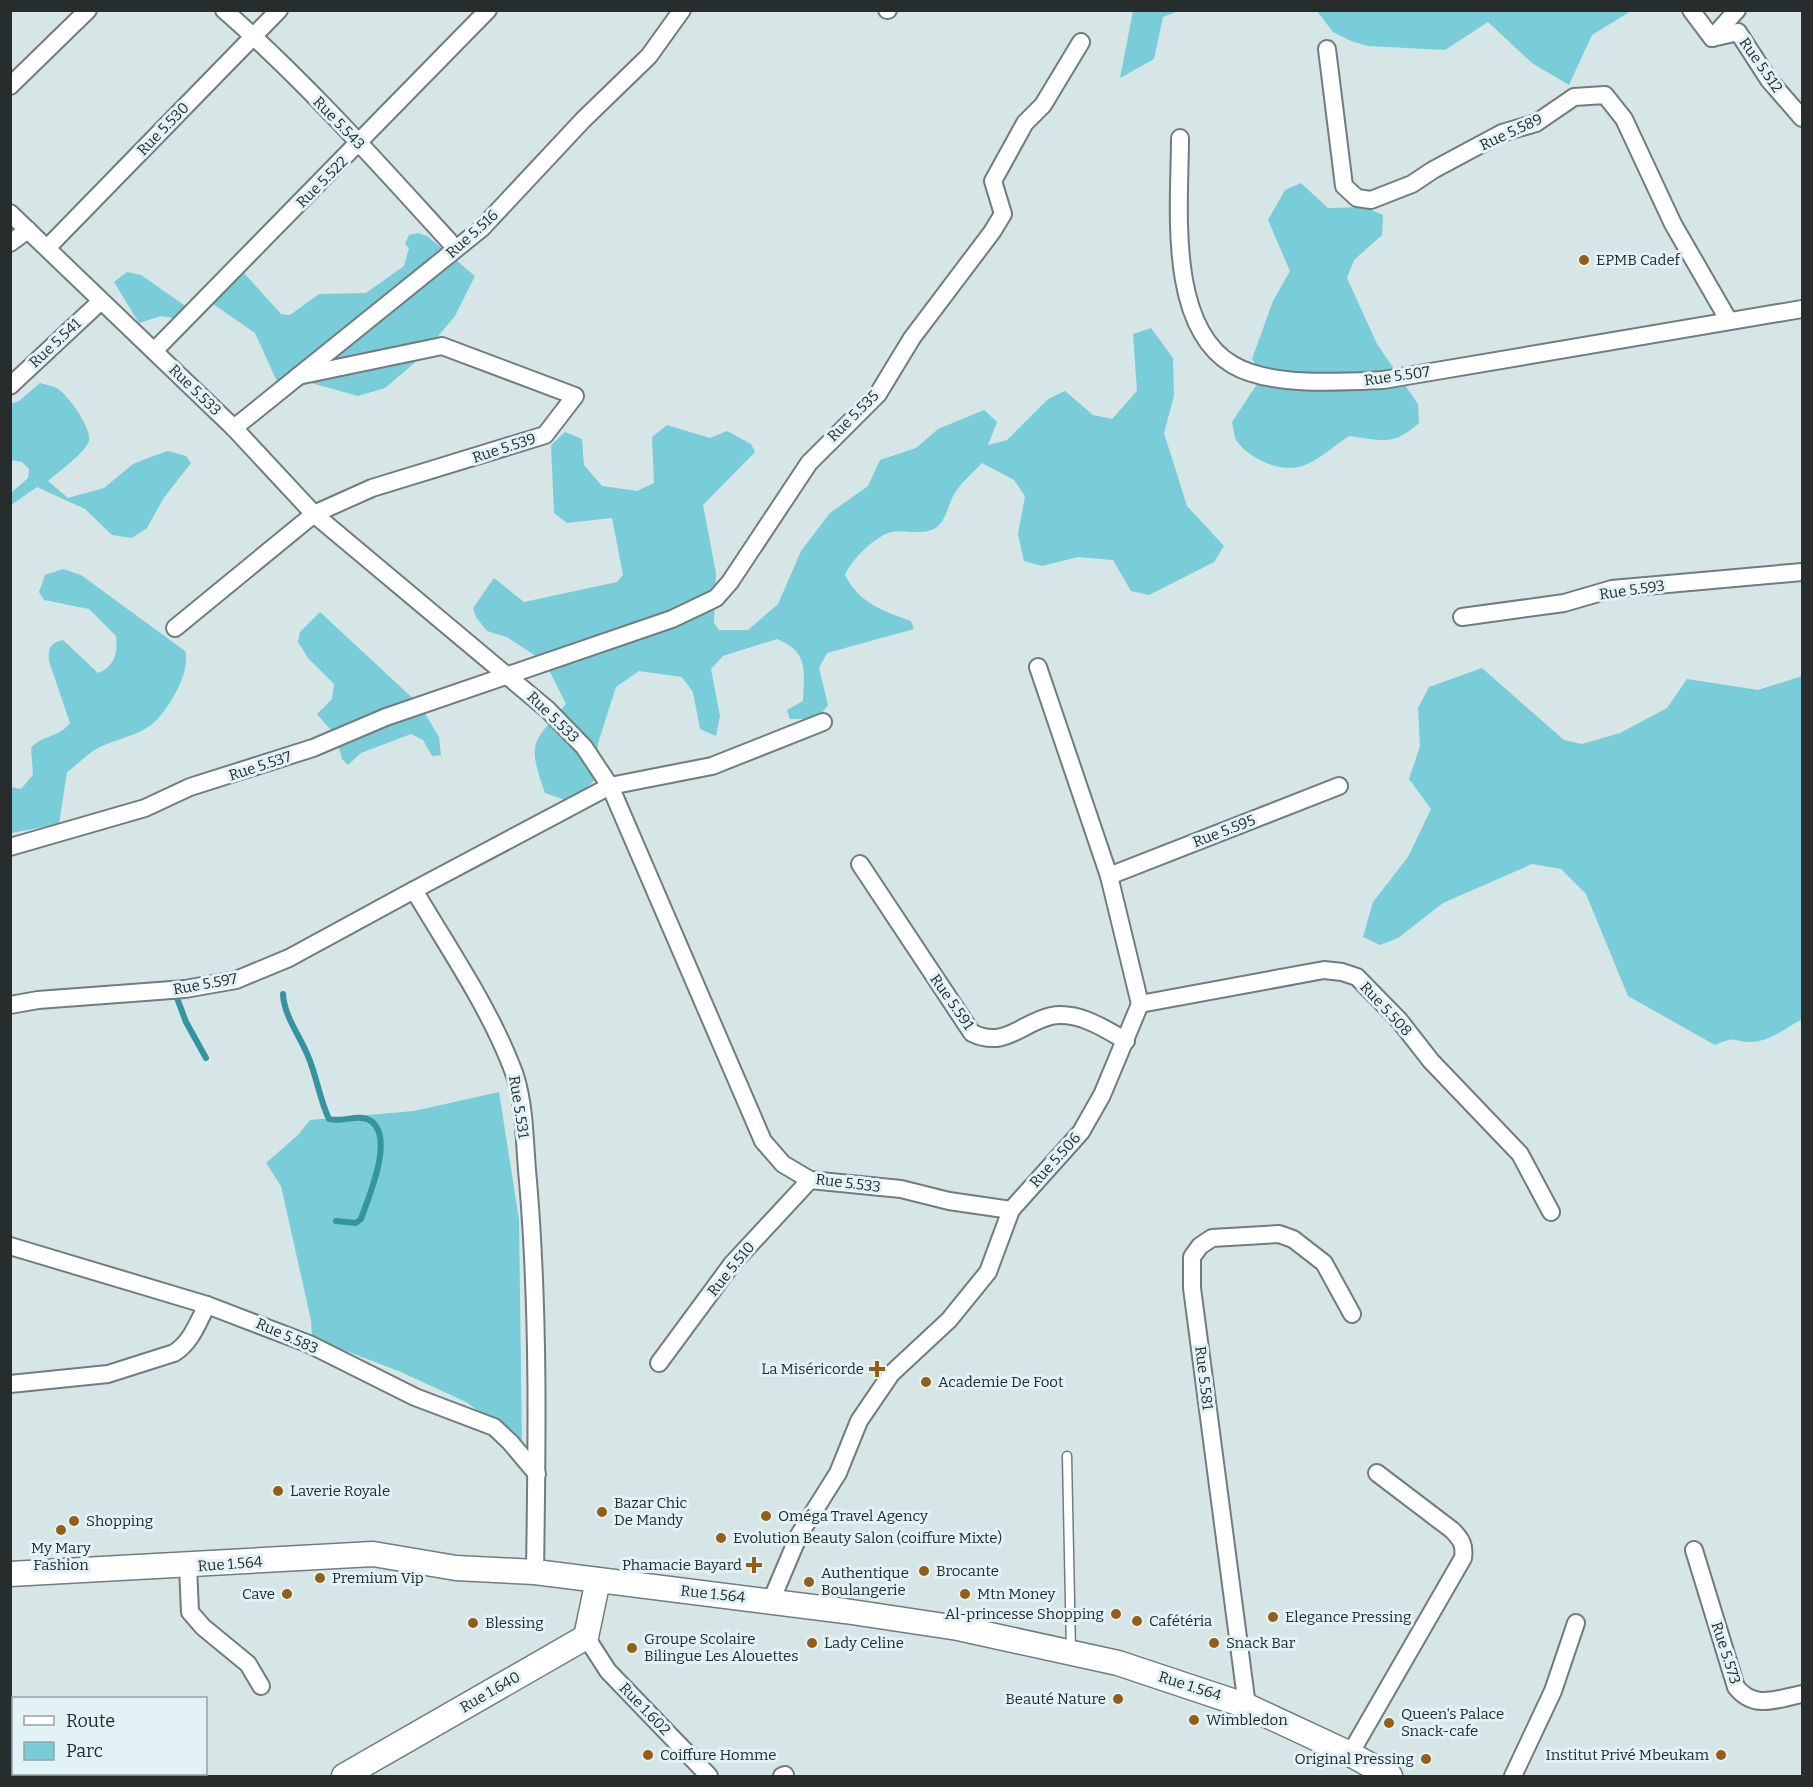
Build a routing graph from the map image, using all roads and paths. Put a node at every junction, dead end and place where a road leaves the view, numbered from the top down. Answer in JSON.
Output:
{"nodes":[{"id":1,"x":88,"y":10,"type":"edge"},
{"id":2,"x":224,"y":10,"type":"edge"},
{"id":3,"x":279,"y":10,"type":"edge"},
{"id":4,"x":488,"y":10,"type":"edge"},
{"id":5,"x":682,"y":10,"type":"edge"},
{"id":6,"x":1691,"y":10,"type":"edge"},
{"id":7,"x":1737,"y":10,"type":"edge"},
{"id":8,"x":254,"y":36,"type":"junction"},
{"id":9,"x":1712,"y":38,"type":"junction"},
{"id":10,"x":1081,"y":42,"type":"dead end"},
{"id":11,"x":1328,"y":50,"type":"dead end"},
{"id":12,"x":10,"y":86,"type":"edge"},
{"id":13,"x":1803,"y":118,"type":"edge"},
{"id":14,"x":1180,"y":138,"type":"dead end"},
{"id":15,"x":359,"y":144,"type":"junction"},
{"id":16,"x":10,"y":213,"type":"edge"},
{"id":17,"x":28,"y":230,"type":"junction"},
{"id":18,"x":449,"y":241,"type":"dead end"},
{"id":19,"x":10,"y":243,"type":"edge"},
{"id":20,"x":48,"y":247,"type":"junction"},
{"id":21,"x":100,"y":300,"type":"junction"},
{"id":22,"x":1803,"y":309,"type":"edge"},
{"id":23,"x":1729,"y":321,"type":"junction"},
{"id":24,"x":154,"y":351,"type":"junction"},
{"id":25,"x":298,"y":376,"type":"junction"},
{"id":26,"x":10,"y":386,"type":"edge"},
{"id":27,"x":234,"y":428,"type":"junction"},
{"id":28,"x":314,"y":514,"type":"junction"},
{"id":29,"x":1803,"y":572,"type":"edge"},
{"id":30,"x":1462,"y":617,"type":"dead end"},
{"id":31,"x":175,"y":628,"type":"dead end"},
{"id":32,"x":1038,"y":667,"type":"dead end"},
{"id":33,"x":507,"y":675,"type":"junction"},
{"id":34,"x":823,"y":722,"type":"dead end"},
{"id":35,"x":610,"y":786,"type":"junction"},
{"id":36,"x":1339,"y":786,"type":"dead end"},
{"id":37,"x":10,"y":847,"type":"edge"},
{"id":38,"x":861,"y":864,"type":"dead end"},
{"id":39,"x":1109,"y":876,"type":"junction"},
{"id":40,"x":414,"y":890,"type":"junction"},
{"id":41,"x":1140,"y":1004,"type":"junction"},
{"id":42,"x":10,"y":1005,"type":"edge"},
{"id":43,"x":1126,"y":1041,"type":"junction"},
{"id":44,"x":810,"y":1180,"type":"junction"},
{"id":45,"x":1011,"y":1210,"type":"junction"},
{"id":46,"x":1551,"y":1212,"type":"dead end"},
{"id":47,"x":10,"y":1246,"type":"edge"},
{"id":48,"x":207,"y":1305,"type":"junction"},
{"id":49,"x":1352,"y":1314,"type":"dead end"},
{"id":50,"x":659,"y":1363,"type":"dead end"},
{"id":51,"x":10,"y":1384,"type":"edge"},
{"id":52,"x":1067,"y":1456,"type":"dead end"},
{"id":53,"x":1377,"y":1473,"type":"dead end"},
{"id":54,"x":537,"y":1474,"type":"junction"},
{"id":55,"x":1694,"y":1550,"type":"dead end"},
{"id":56,"x":188,"y":1566,"type":"junction"},
{"id":57,"x":535,"y":1572,"type":"junction"},
{"id":58,"x":10,"y":1574,"type":"edge"},
{"id":59,"x":598,"y":1580,"type":"junction"},
{"id":60,"x":771,"y":1601,"type":"junction"},
{"id":61,"x":1576,"y":1623,"type":"dead end"},
{"id":62,"x":586,"y":1637,"type":"junction"},
{"id":63,"x":1071,"y":1651,"type":"junction"},
{"id":64,"x":261,"y":1686,"type":"dead end"},
{"id":65,"x":1803,"y":1695,"type":"edge"},
{"id":66,"x":1246,"y":1706,"type":"junction"},
{"id":67,"x":1350,"y":1754,"type":"junction"},
{"id":68,"x":352,"y":1774,"type":"edge"},
{"id":69,"x":709,"y":1776,"type":"edge"},
{"id":70,"x":1390,"y":1776,"type":"edge"},
{"id":71,"x":1513,"y":1776,"type":"edge"}],
"edges":[{"from":1,"to":12,"type":"street"},
{"from":2,"to":8,"type":"street","name":"Rue 5.543"},
{"from":3,"to":8,"type":"street","name":"Rue 5.530"},
{"from":4,"to":15,"type":"street","name":"Rue 5.522"},
{"from":5,"to":25,"type":"street","name":"Rue 5.516"},
{"from":6,"to":9,"type":"street"},
{"from":7,"to":9,"type":"street","name":"Rue 5.512"},
{"from":8,"to":15,"type":"street","name":"Rue 5.543"},
{"from":8,"to":20,"type":"street","name":"Rue 5.530"},
{"from":9,"to":13,"type":"street","name":"Rue 5.512"},
{"from":10,"to":33,"type":"street","name":"Rue 5.535"},
{"from":11,"to":23,"type":"street","name":"Rue 5.589"},
{"from":14,"to":23,"type":"street","name":"Rue 5.507"},
{"from":15,"to":18,"type":"street","name":"Rue 5.543"},
{"from":15,"to":24,"type":"street","name":"Rue 5.522"},
{"from":16,"to":17,"type":"street","name":"Rue 5.533"},
{"from":17,"to":19,"type":"street"},
{"from":17,"to":20,"type":"street","name":"Rue 5.533"},
{"from":20,"to":21,"type":"street","name":"Rue 5.533"},
{"from":21,"to":24,"type":"street","name":"Rue 5.533"},
{"from":21,"to":26,"type":"street","name":"Rue 5.541"},
{"from":22,"to":23,"type":"street","name":"Rue 5.507"},
{"from":24,"to":27,"type":"street","name":"Rue 5.533"},
{"from":25,"to":27,"type":"street","name":"Rue 5.516"},
{"from":25,"to":28,"type":"street","name":"Rue 5.539"},
{"from":27,"to":28,"type":"street","name":"Rue 5.533"},
{"from":28,"to":31,"type":"street","name":"Rue 5.539"},
{"from":28,"to":33,"type":"street","name":"Rue 5.533"},
{"from":29,"to":30,"type":"street","name":"Rue 5.593"},
{"from":32,"to":39,"type":"street"},
{"from":33,"to":35,"type":"street","name":"Rue 5.533"},
{"from":33,"to":37,"type":"street","name":"Rue 5.537"},
{"from":34,"to":35,"type":"street"},
{"from":35,"to":40,"type":"street"},
{"from":35,"to":44,"type":"street","name":"Rue 5.533"},
{"from":36,"to":39,"type":"street","name":"Rue 5.595"},
{"from":38,"to":43,"type":"street","name":"Rue 5.591"},
{"from":39,"to":41,"type":"street"},
{"from":40,"to":42,"type":"street","name":"Rue 5.597"},
{"from":40,"to":54,"type":"street","name":"Rue 5.531"},
{"from":41,"to":43,"type":"street","name":"Rue 5.506"},
{"from":41,"to":46,"type":"street","name":"Rue 5.508"},
{"from":43,"to":45,"type":"street","name":"Rue 5.506"},
{"from":44,"to":45,"type":"street","name":"Rue 5.533"},
{"from":44,"to":50,"type":"street","name":"Rue 5.510"},
{"from":45,"to":60,"type":"street","name":"Rue 5.506"},
{"from":47,"to":48,"type":"street","name":"Rue 5.583"},
{"from":48,"to":51,"type":"street"},
{"from":48,"to":54,"type":"street","name":"Rue 5.583"},
{"from":49,"to":66,"type":"street","name":"Rue 5.581"},
{"from":52,"to":63,"type":"lane"},
{"from":53,"to":67,"type":"street"},
{"from":54,"to":57,"type":"street","name":"Rue 5.531"},
{"from":55,"to":65,"type":"street","name":"Rue 5.573"},
{"from":56,"to":57,"type":"main road","name":"Rue 1.564"},
{"from":56,"to":58,"type":"main road","name":"Rue 1.564"},
{"from":56,"to":64,"type":"street"},
{"from":57,"to":59,"type":"main road","name":"Rue 1.564"},
{"from":59,"to":60,"type":"main road","name":"Rue 1.564"},
{"from":59,"to":62,"type":"main road"},
{"from":60,"to":63,"type":"main road","name":"Rue 1.564"},
{"from":61,"to":71,"type":"street"},
{"from":62,"to":68,"type":"main road","name":"Rue 1.640"},
{"from":62,"to":69,"type":"street","name":"Rue 1.602"},
{"from":63,"to":66,"type":"main road","name":"Rue 1.564"},
{"from":66,"to":67,"type":"main road","name":"Rue 1.564"},
{"from":67,"to":70,"type":"main road","name":"Rue 1.564"}]}
